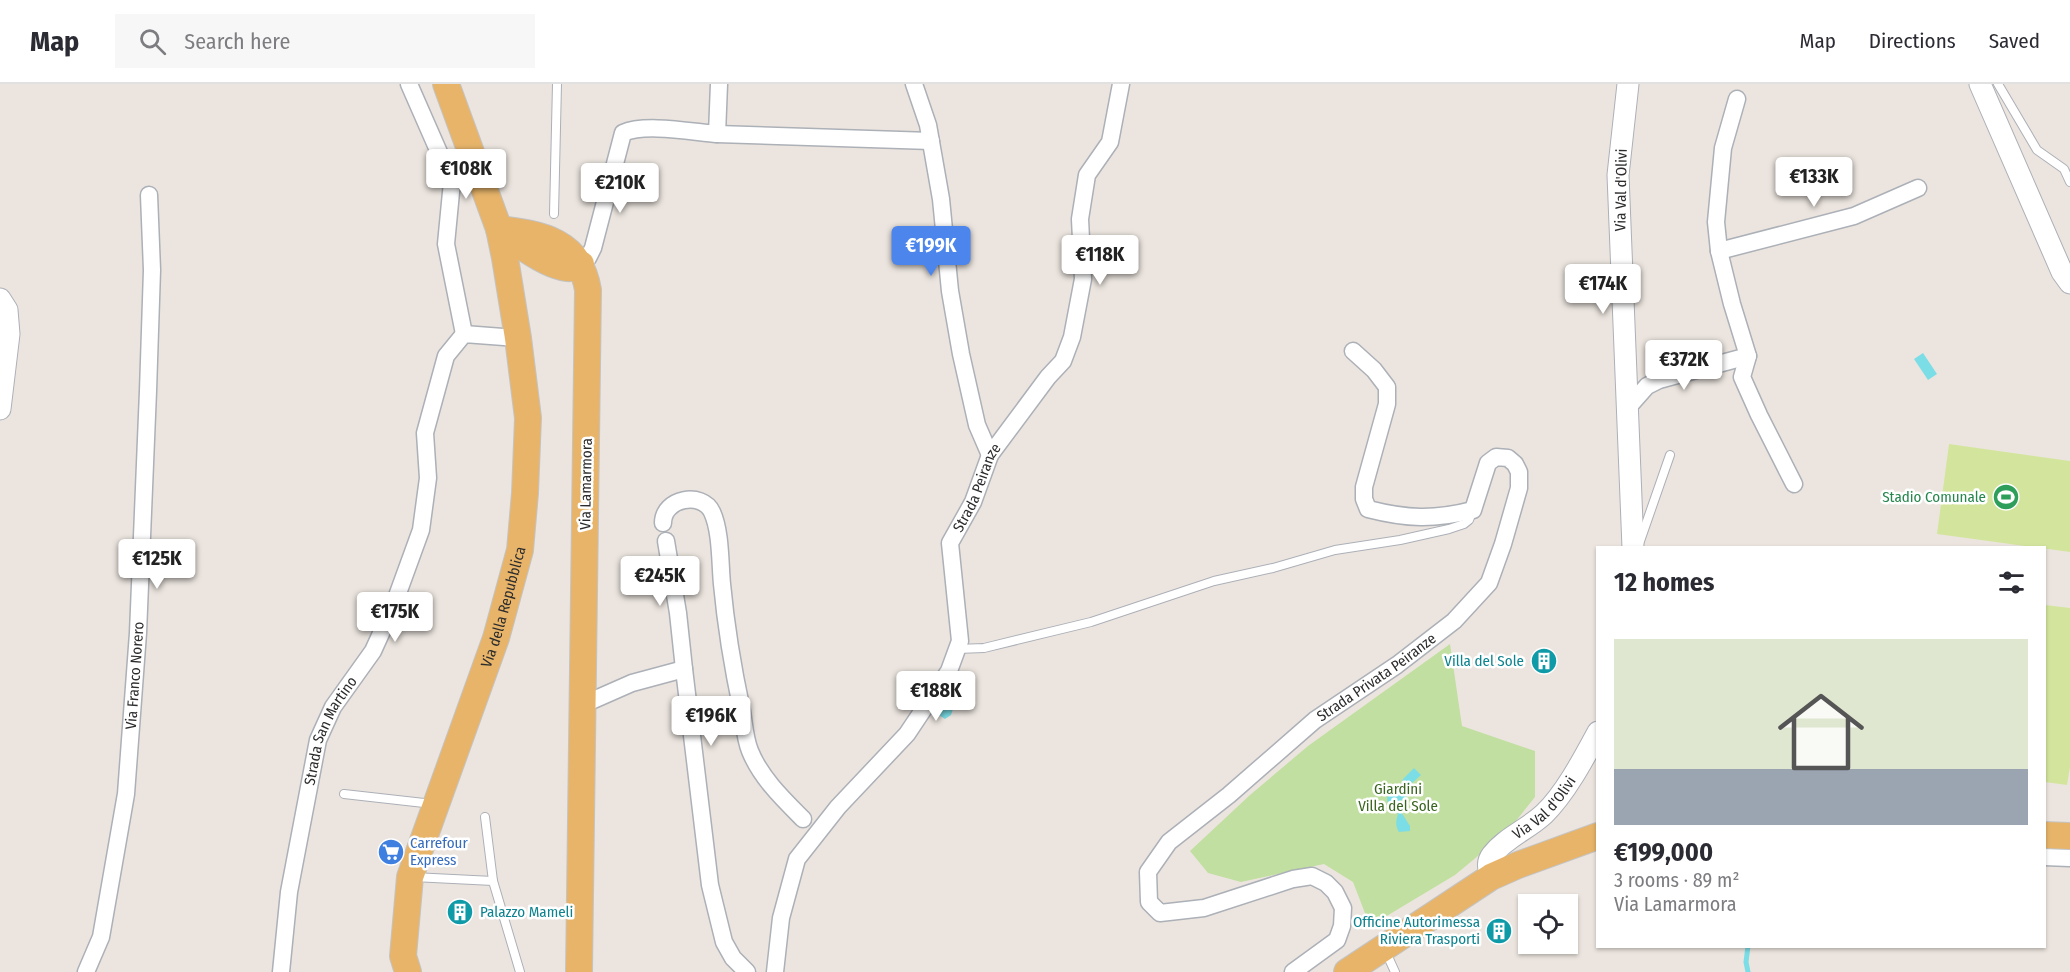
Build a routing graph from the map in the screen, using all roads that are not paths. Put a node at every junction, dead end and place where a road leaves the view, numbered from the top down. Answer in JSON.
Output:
{"nodes":[{"id":1,"x":409,"y":84,"type":"edge"},
{"id":2,"x":446,"y":84,"type":"edge"},
{"id":3,"x":557,"y":84,"type":"edge"},
{"id":4,"x":719,"y":84,"type":"edge"},
{"id":5,"x":914,"y":84,"type":"edge"},
{"id":6,"x":1121,"y":84,"type":"edge"},
{"id":7,"x":1628,"y":84,"type":"edge"},
{"id":8,"x":1980,"y":84,"type":"edge"},
{"id":9,"x":1998,"y":84,"type":"edge"},
{"id":10,"x":1737,"y":99,"type":"dead end"},
{"id":11,"x":717,"y":134,"type":"junction"},
{"id":12,"x":931,"y":141,"type":"junction"},
{"id":13,"x":2070,"y":182,"type":"edge"},
{"id":14,"x":1918,"y":188,"type":"dead end"},
{"id":15,"x":149,"y":195,"type":"dead end"},
{"id":16,"x":554,"y":214,"type":"dead end"},
{"id":17,"x":499,"y":229,"type":"junction"},
{"id":18,"x":1719,"y":251,"type":"junction"},
{"id":19,"x":581,"y":264,"type":"junction"},
{"id":20,"x":2070,"y":283,"type":"edge"},
{"id":21,"x":0,"y":299,"type":"edge"},
{"id":22,"x":464,"y":334,"type":"junction"},
{"id":23,"x":518,"y":338,"type":"junction"},
{"id":24,"x":1353,"y":351,"type":"dead end"},
{"id":25,"x":1748,"y":356,"type":"junction"},
{"id":26,"x":1626,"y":402,"type":"junction"},
{"id":27,"x":0,"y":409,"type":"edge"},
{"id":28,"x":990,"y":455,"type":"junction"},
{"id":29,"x":1670,"y":455,"type":"dead end"},
{"id":30,"x":1794,"y":484,"type":"dead end"},
{"id":31,"x":1473,"y":510,"type":"junction"},
{"id":32,"x":663,"y":523,"type":"dead end"},
{"id":33,"x":666,"y":541,"type":"dead end"},
{"id":34,"x":1634,"y":546,"type":"edge"},
{"id":35,"x":1637,"y":546,"type":"edge"},
{"id":36,"x":957,"y":649,"type":"junction"},
{"id":37,"x":684,"y":669,"type":"junction"},
{"id":38,"x":582,"y":705,"type":"junction"},
{"id":39,"x":1596,"y":735,"type":"edge"},
{"id":40,"x":344,"y":794,"type":"dead end"},
{"id":41,"x":435,"y":804,"type":"junction"},
{"id":42,"x":484,"y":817,"type":"dead end"},
{"id":43,"x":803,"y":819,"type":"dead end"},
{"id":44,"x":2046,"y":835,"type":"edge"},
{"id":45,"x":2070,"y":836,"type":"edge"},
{"id":46,"x":1596,"y":837,"type":"edge"},
{"id":47,"x":2046,"y":857,"type":"edge"},
{"id":48,"x":2070,"y":858,"type":"edge"},
{"id":49,"x":410,"y":877,"type":"junction"},
{"id":50,"x":1491,"y":877,"type":"junction"},
{"id":51,"x":493,"y":881,"type":"junction"},
{"id":52,"x":1383,"y":947,"type":"junction"},
{"id":53,"x":86,"y":972,"type":"edge"},
{"id":54,"x":281,"y":972,"type":"edge"},
{"id":55,"x":408,"y":972,"type":"edge"},
{"id":56,"x":520,"y":972,"type":"edge"},
{"id":57,"x":579,"y":972,"type":"edge"},
{"id":58,"x":747,"y":972,"type":"edge"},
{"id":59,"x":775,"y":972,"type":"edge"},
{"id":60,"x":1293,"y":972,"type":"edge"},
{"id":61,"x":1347,"y":972,"type":"edge"},
{"id":62,"x":1395,"y":972,"type":"edge"}],
"edges":[{"from":1,"to":22,"type":"street"},
{"from":2,"to":17,"type":"main road"},
{"from":3,"to":16,"type":"lane"},
{"from":4,"to":11,"type":"street"},
{"from":5,"to":12,"type":"street"},
{"from":6,"to":28,"type":"street","name":"Strada Peiranze"},
{"from":7,"to":26,"type":"street","name":"Via Val d'Olivi"},
{"from":8,"to":20,"type":"street"},
{"from":9,"to":13,"type":"lane"},
{"from":10,"to":18,"type":"street"},
{"from":11,"to":12,"type":"street"},
{"from":11,"to":19,"type":"street"},
{"from":12,"to":28,"type":"street"},
{"from":14,"to":18,"type":"street"},
{"from":15,"to":53,"type":"street","name":"Via Franco Norero"},
{"from":17,"to":19,"type":"main road"},
{"from":17,"to":23,"type":"main road","name":"Via della Repubblica"},
{"from":18,"to":25,"type":"street"},
{"from":19,"to":38,"type":"main road","name":"Via Lamarmora"},
{"from":21,"to":27,"type":"street"},
{"from":22,"to":23,"type":"street"},
{"from":22,"to":54,"type":"street","name":"Strada San Martino"},
{"from":23,"to":41,"type":"main road","name":"Via della Repubblica"},
{"from":24,"to":31,"type":"street"},
{"from":25,"to":26,"type":"street"},
{"from":25,"to":30,"type":"street"},
{"from":26,"to":34,"type":"street","name":"Via Val d'Olivi"},
{"from":28,"to":36,"type":"street","name":"Strada Peiranze"},
{"from":29,"to":35,"type":"lane"},
{"from":31,"to":36,"type":"lane"},
{"from":31,"to":60,"type":"street","name":"Strada Privata Peiranze"},
{"from":32,"to":43,"type":"street"},
{"from":33,"to":37,"type":"street"},
{"from":36,"to":59,"type":"street","name":"Strada Peiranze"},
{"from":37,"to":38,"type":"street"},
{"from":37,"to":58,"type":"street"},
{"from":38,"to":57,"type":"main road","name":"Via Lamarmora"},
{"from":39,"to":50,"type":"street","name":"Via Val d'Olivi"},
{"from":40,"to":41,"type":"lane"},
{"from":41,"to":49,"type":"main road","name":"Via della Repubblica"},
{"from":42,"to":51,"type":"lane"},
{"from":44,"to":45,"type":"main road"},
{"from":46,"to":50,"type":"main road"},
{"from":47,"to":48,"type":"street"},
{"from":49,"to":51,"type":"lane"},
{"from":49,"to":55,"type":"main road","name":"Via della Repubblica"},
{"from":50,"to":52,"type":"main road"},
{"from":51,"to":56,"type":"lane"},
{"from":52,"to":61,"type":"main road"},
{"from":52,"to":62,"type":"lane"}]}
